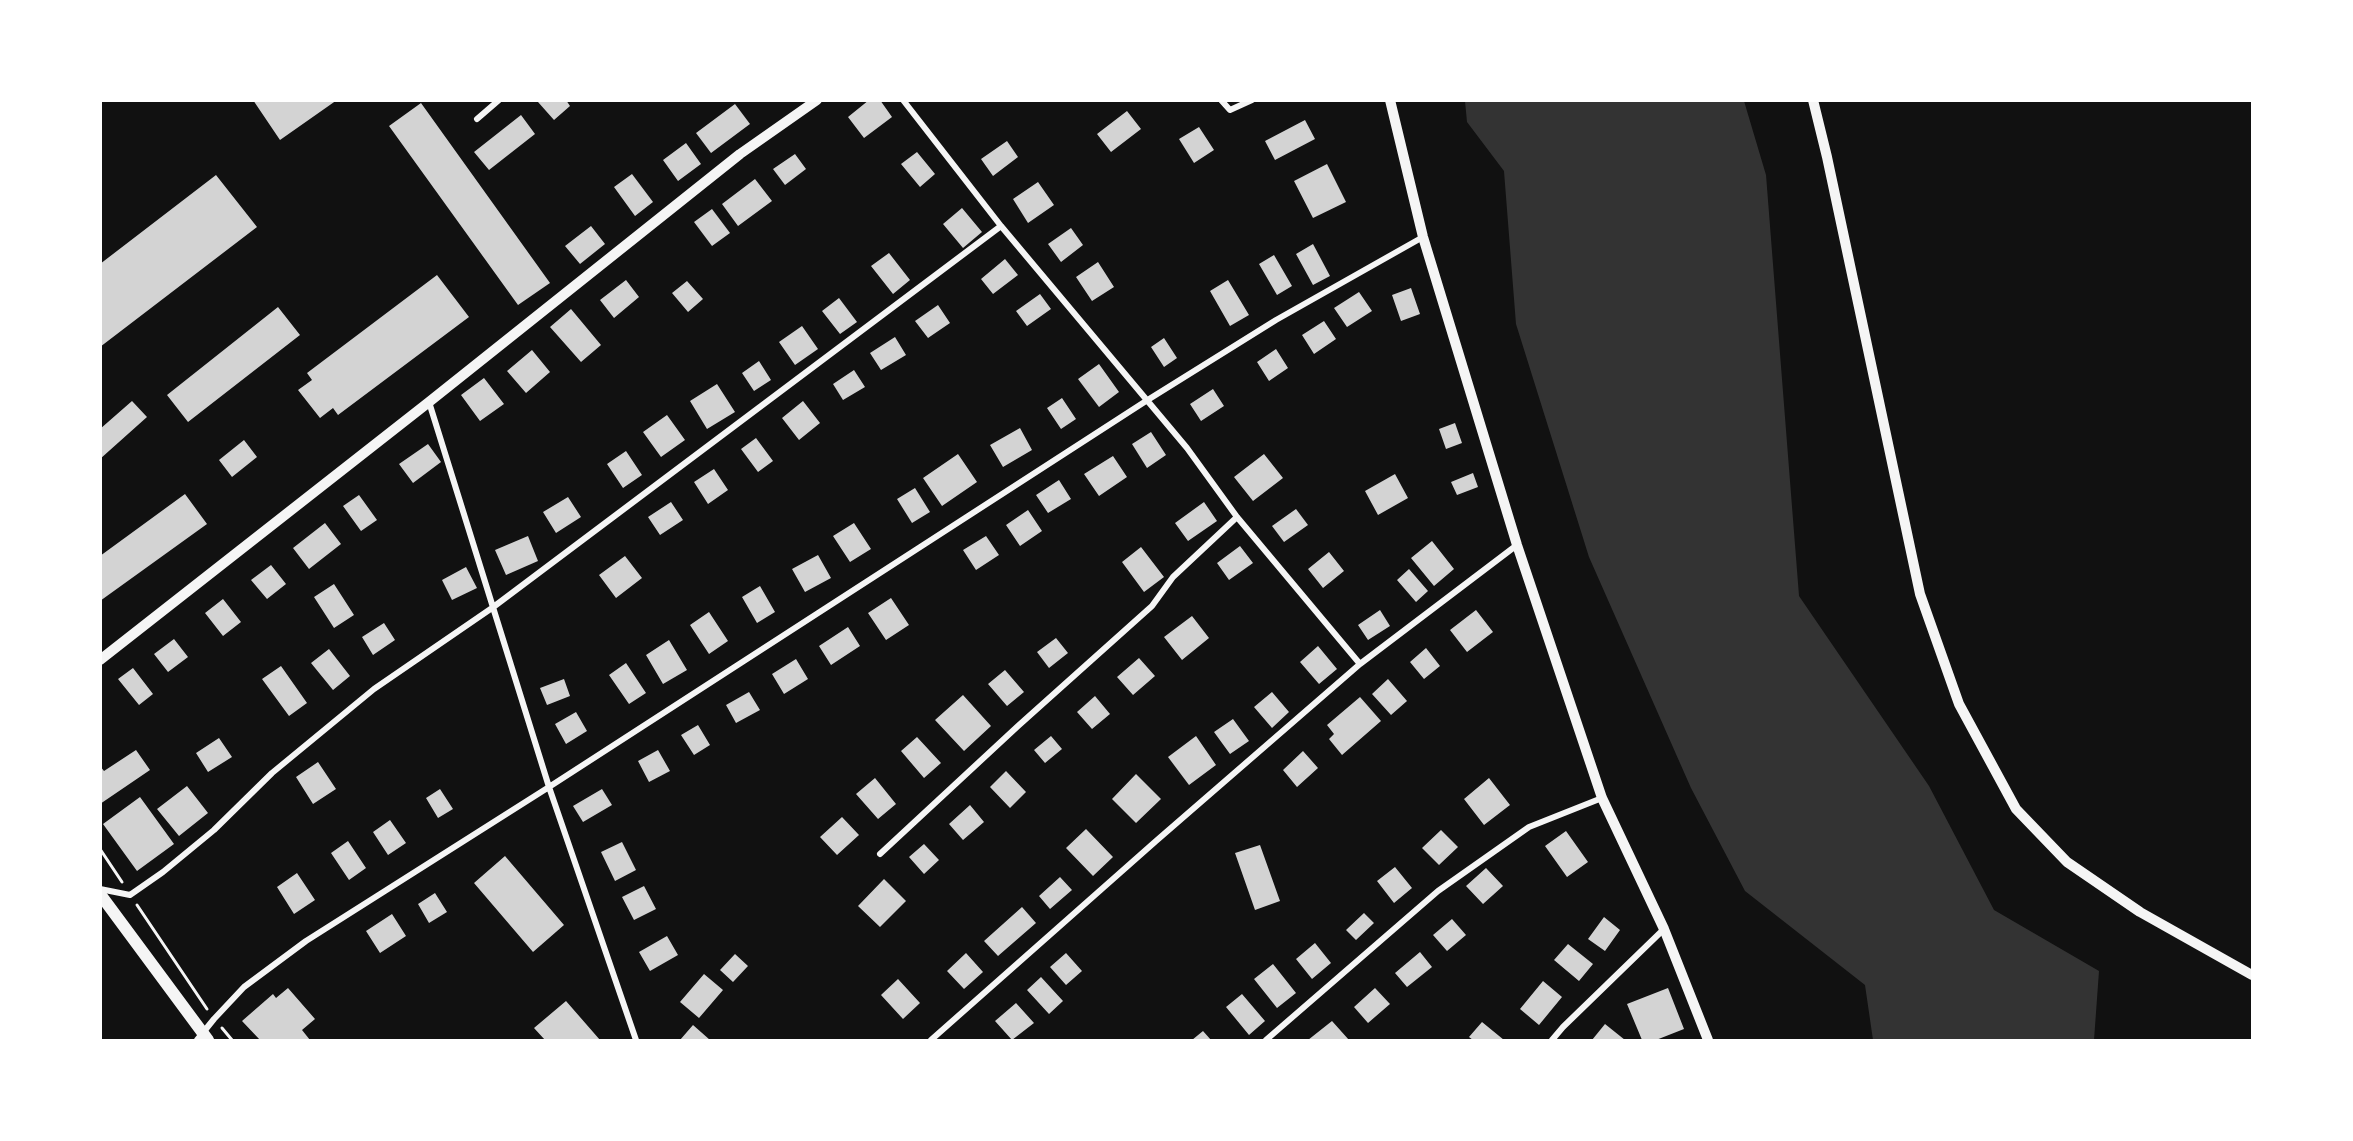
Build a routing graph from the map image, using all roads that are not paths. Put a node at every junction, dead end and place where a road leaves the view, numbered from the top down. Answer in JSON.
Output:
{"nodes":[{"id":1,"x":499,"y":100,"type":"edge"},
{"id":2,"x":817,"y":100,"type":"edge"},
{"id":3,"x":903,"y":100,"type":"edge"},
{"id":4,"x":1221,"y":100,"type":"edge"},
{"id":5,"x":1252,"y":100,"type":"edge"},
{"id":6,"x":1390,"y":100,"type":"edge"},
{"id":7,"x":1812,"y":100,"type":"edge"},
{"id":8,"x":477,"y":119,"type":"dead end"},
{"id":9,"x":1001,"y":226,"type":"junction"},
{"id":10,"x":1423,"y":237,"type":"junction"},
{"id":11,"x":1146,"y":401,"type":"junction"},
{"id":12,"x":429,"y":402,"type":"junction"},
{"id":13,"x":1237,"y":518,"type":"junction"},
{"id":14,"x":1516,"y":545,"type":"junction"},
{"id":15,"x":492,"y":608,"type":"junction"},
{"id":16,"x":100,"y":660,"type":"edge"},
{"id":17,"x":1360,"y":664,"type":"junction"},
{"id":18,"x":549,"y":787,"type":"junction"},
{"id":19,"x":1602,"y":798,"type":"junction"},
{"id":20,"x":880,"y":854,"type":"dead end"},
{"id":21,"x":100,"y":889,"type":"edge"},
{"id":22,"x":100,"y":894,"type":"edge"},
{"id":23,"x":1664,"y":929,"type":"junction"},
{"id":24,"x":2253,"y":975,"type":"edge"},
{"id":25,"x":202,"y":1038,"type":"edge"},
{"id":26,"x":636,"y":1041,"type":"edge"},
{"id":27,"x":931,"y":1041,"type":"edge"},
{"id":28,"x":1266,"y":1041,"type":"edge"},
{"id":29,"x":1552,"y":1041,"type":"edge"},
{"id":30,"x":1708,"y":1041,"type":"edge"}],
"edges":[{"from":1,"to":8,"type":"street"},
{"from":2,"to":12,"type":"street"},
{"from":3,"to":9,"type":"street"},
{"from":4,"to":5,"type":"street"},
{"from":6,"to":10,"type":"street"},
{"from":7,"to":24,"type":"street"},
{"from":9,"to":11,"type":"street"},
{"from":9,"to":15,"type":"street"},
{"from":10,"to":11,"type":"street"},
{"from":10,"to":14,"type":"street"},
{"from":11,"to":13,"type":"street"},
{"from":11,"to":18,"type":"street"},
{"from":12,"to":15,"type":"street"},
{"from":12,"to":16,"type":"street"},
{"from":13,"to":17,"type":"street"},
{"from":13,"to":20,"type":"street"},
{"from":14,"to":17,"type":"street"},
{"from":14,"to":19,"type":"street"},
{"from":15,"to":18,"type":"street"},
{"from":15,"to":21,"type":"street"},
{"from":17,"to":27,"type":"street"},
{"from":18,"to":25,"type":"street"},
{"from":18,"to":26,"type":"street"},
{"from":19,"to":23,"type":"street"},
{"from":19,"to":28,"type":"street"},
{"from":22,"to":25,"type":"main road"},
{"from":23,"to":29,"type":"street"},
{"from":23,"to":30,"type":"street"}]}
